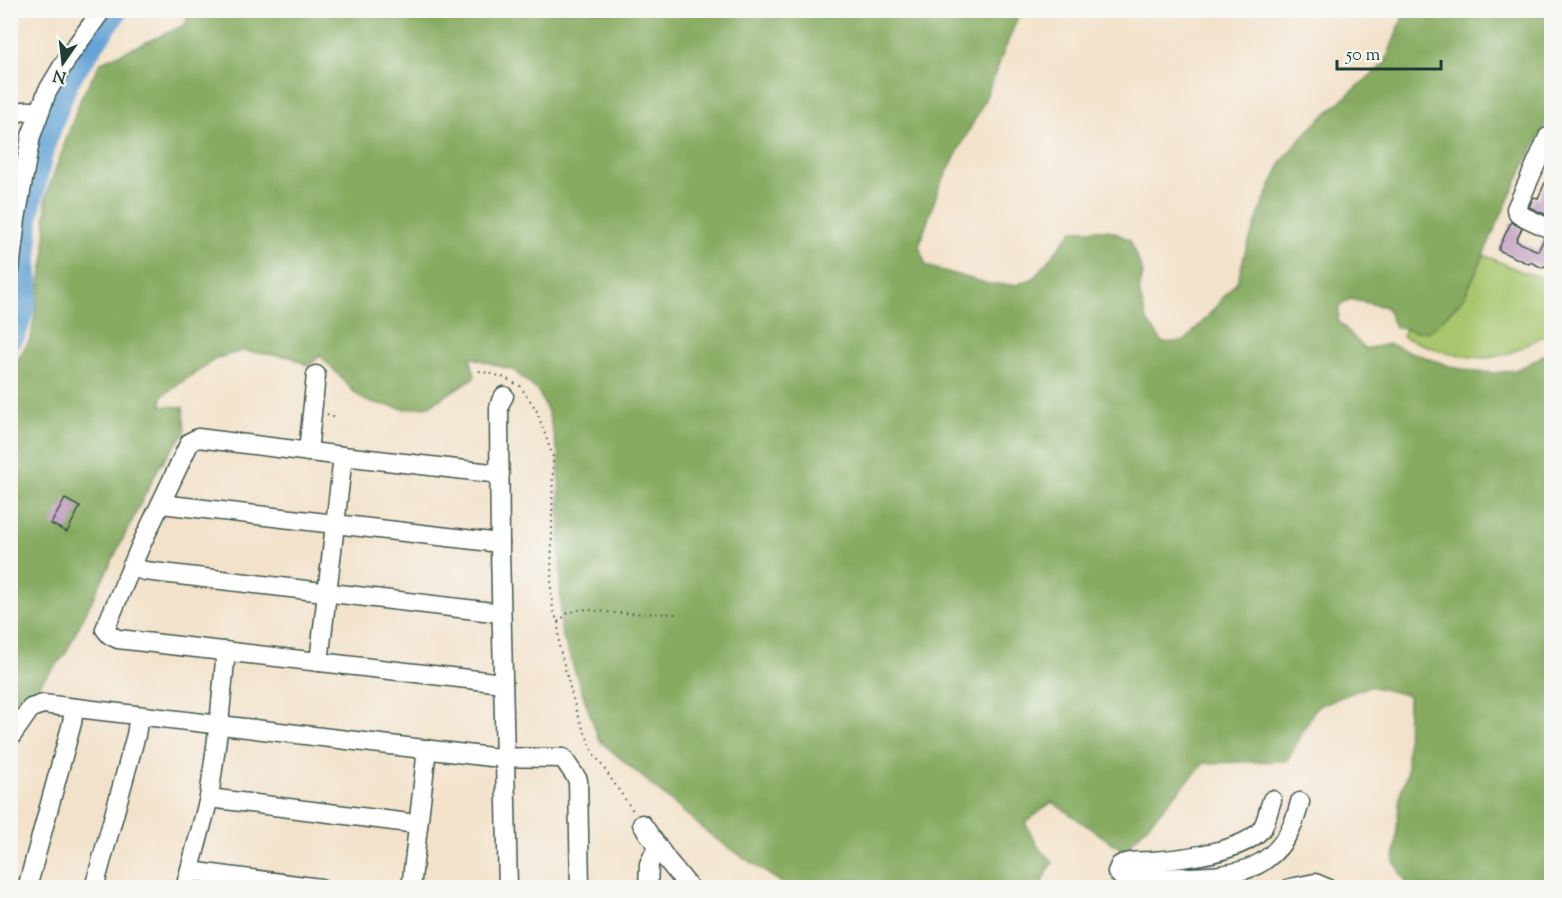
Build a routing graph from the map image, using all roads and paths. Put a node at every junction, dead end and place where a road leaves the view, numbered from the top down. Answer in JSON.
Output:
{"nodes":[{"id":1,"x":102,"y":10,"type":"edge"},
{"id":2,"x":39,"y":112,"type":"junction"},
{"id":3,"x":10,"y":116,"type":"edge"},
{"id":4,"x":1551,"y":136,"type":"edge"},
{"id":5,"x":1551,"y":230,"type":"edge"},
{"id":6,"x":10,"y":270,"type":"edge"},
{"id":7,"x":479,"y":371,"type":"dead end"},
{"id":8,"x":316,"y":375,"type":"dead end"},
{"id":9,"x":504,"y":396,"type":"dead end"},
{"id":10,"x":308,"y":452,"type":"junction"},
{"id":11,"x":343,"y":456,"type":"junction"},
{"id":12,"x":500,"y":474,"type":"junction"},
{"id":13,"x":162,"y":502,"type":"junction"},
{"id":14,"x":334,"y":523,"type":"junction"},
{"id":15,"x":500,"y":543,"type":"junction"},
{"id":16,"x":131,"y":567,"type":"junction"},
{"id":17,"x":326,"y":592,"type":"junction"},
{"id":18,"x":501,"y":613,"type":"junction"},
{"id":19,"x":676,"y":614,"type":"dead end"},
{"id":20,"x":558,"y":622,"type":"junction"},
{"id":21,"x":226,"y":651,"type":"junction"},
{"id":22,"x":319,"y":662,"type":"junction"},
{"id":23,"x":503,"y":683,"type":"junction"},
{"id":24,"x":74,"y":708,"type":"junction"},
{"id":25,"x":139,"y":716,"type":"junction"},
{"id":26,"x":219,"y":724,"type":"junction"},
{"id":27,"x":10,"y":738,"type":"edge"},
{"id":28,"x":427,"y":749,"type":"junction"},
{"id":29,"x":505,"y":758,"type":"junction"},
{"id":30,"x":209,"y":798,"type":"junction"},
{"id":31,"x":1272,"y":800,"type":"dead end"},
{"id":32,"x":1300,"y":802,"type":"dead end"},
{"id":33,"x":417,"y":824,"type":"junction"},
{"id":34,"x":642,"y":824,"type":"joint"},
{"id":35,"x":657,"y":847,"type":"junction"},
{"id":36,"x":188,"y":879,"type":"edge"},
{"id":37,"x":1128,"y":884,"type":"edge"},
{"id":38,"x":27,"y":888,"type":"edge"},
{"id":39,"x":94,"y":888,"type":"edge"},
{"id":40,"x":320,"y":888,"type":"edge"},
{"id":41,"x":411,"y":888,"type":"edge"},
{"id":42,"x":508,"y":888,"type":"edge"},
{"id":43,"x":580,"y":888,"type":"edge"},
{"id":44,"x":648,"y":888,"type":"edge"},
{"id":45,"x":690,"y":888,"type":"edge"},
{"id":46,"x":1290,"y":888,"type":"edge"},
{"id":47,"x":1327,"y":888,"type":"edge"}],
"edges":[{"from":1,"to":2,"type":"street"},
{"from":2,"to":3,"type":"street"},
{"from":2,"to":6,"type":"street"},
{"from":4,"to":5,"type":"street"},
{"from":7,"to":20,"type":"path"},
{"from":8,"to":10,"type":"street"},
{"from":9,"to":12,"type":"street"},
{"from":10,"to":11,"type":"street"},
{"from":10,"to":13,"type":"street"},
{"from":11,"to":12,"type":"street"},
{"from":11,"to":14,"type":"street"},
{"from":12,"to":15,"type":"street"},
{"from":13,"to":14,"type":"street"},
{"from":13,"to":16,"type":"street"},
{"from":14,"to":15,"type":"street"},
{"from":14,"to":17,"type":"street"},
{"from":15,"to":18,"type":"street"},
{"from":16,"to":17,"type":"street"},
{"from":16,"to":21,"type":"street"},
{"from":17,"to":18,"type":"street"},
{"from":17,"to":22,"type":"street"},
{"from":18,"to":23,"type":"street"},
{"from":19,"to":20,"type":"path"},
{"from":20,"to":34,"type":"path"},
{"from":21,"to":22,"type":"street"},
{"from":21,"to":26,"type":"street"},
{"from":22,"to":23,"type":"street"},
{"from":23,"to":29,"type":"street"},
{"from":24,"to":25,"type":"street"},
{"from":24,"to":27,"type":"street"},
{"from":24,"to":38,"type":"street"},
{"from":25,"to":26,"type":"street"},
{"from":25,"to":39,"type":"street"},
{"from":26,"to":28,"type":"street"},
{"from":26,"to":30,"type":"street"},
{"from":28,"to":29,"type":"street"},
{"from":28,"to":33,"type":"street"},
{"from":29,"to":42,"type":"street"},
{"from":29,"to":43,"type":"street"},
{"from":30,"to":33,"type":"street"},
{"from":30,"to":36,"type":"street"},
{"from":31,"to":37,"type":"street"},
{"from":32,"to":37,"type":"street"},
{"from":33,"to":41,"type":"street"},
{"from":34,"to":35,"type":"street"},
{"from":35,"to":44,"type":"street"},
{"from":35,"to":45,"type":"street"},
{"from":36,"to":40,"type":"street"},
{"from":46,"to":47,"type":"street"}]}
